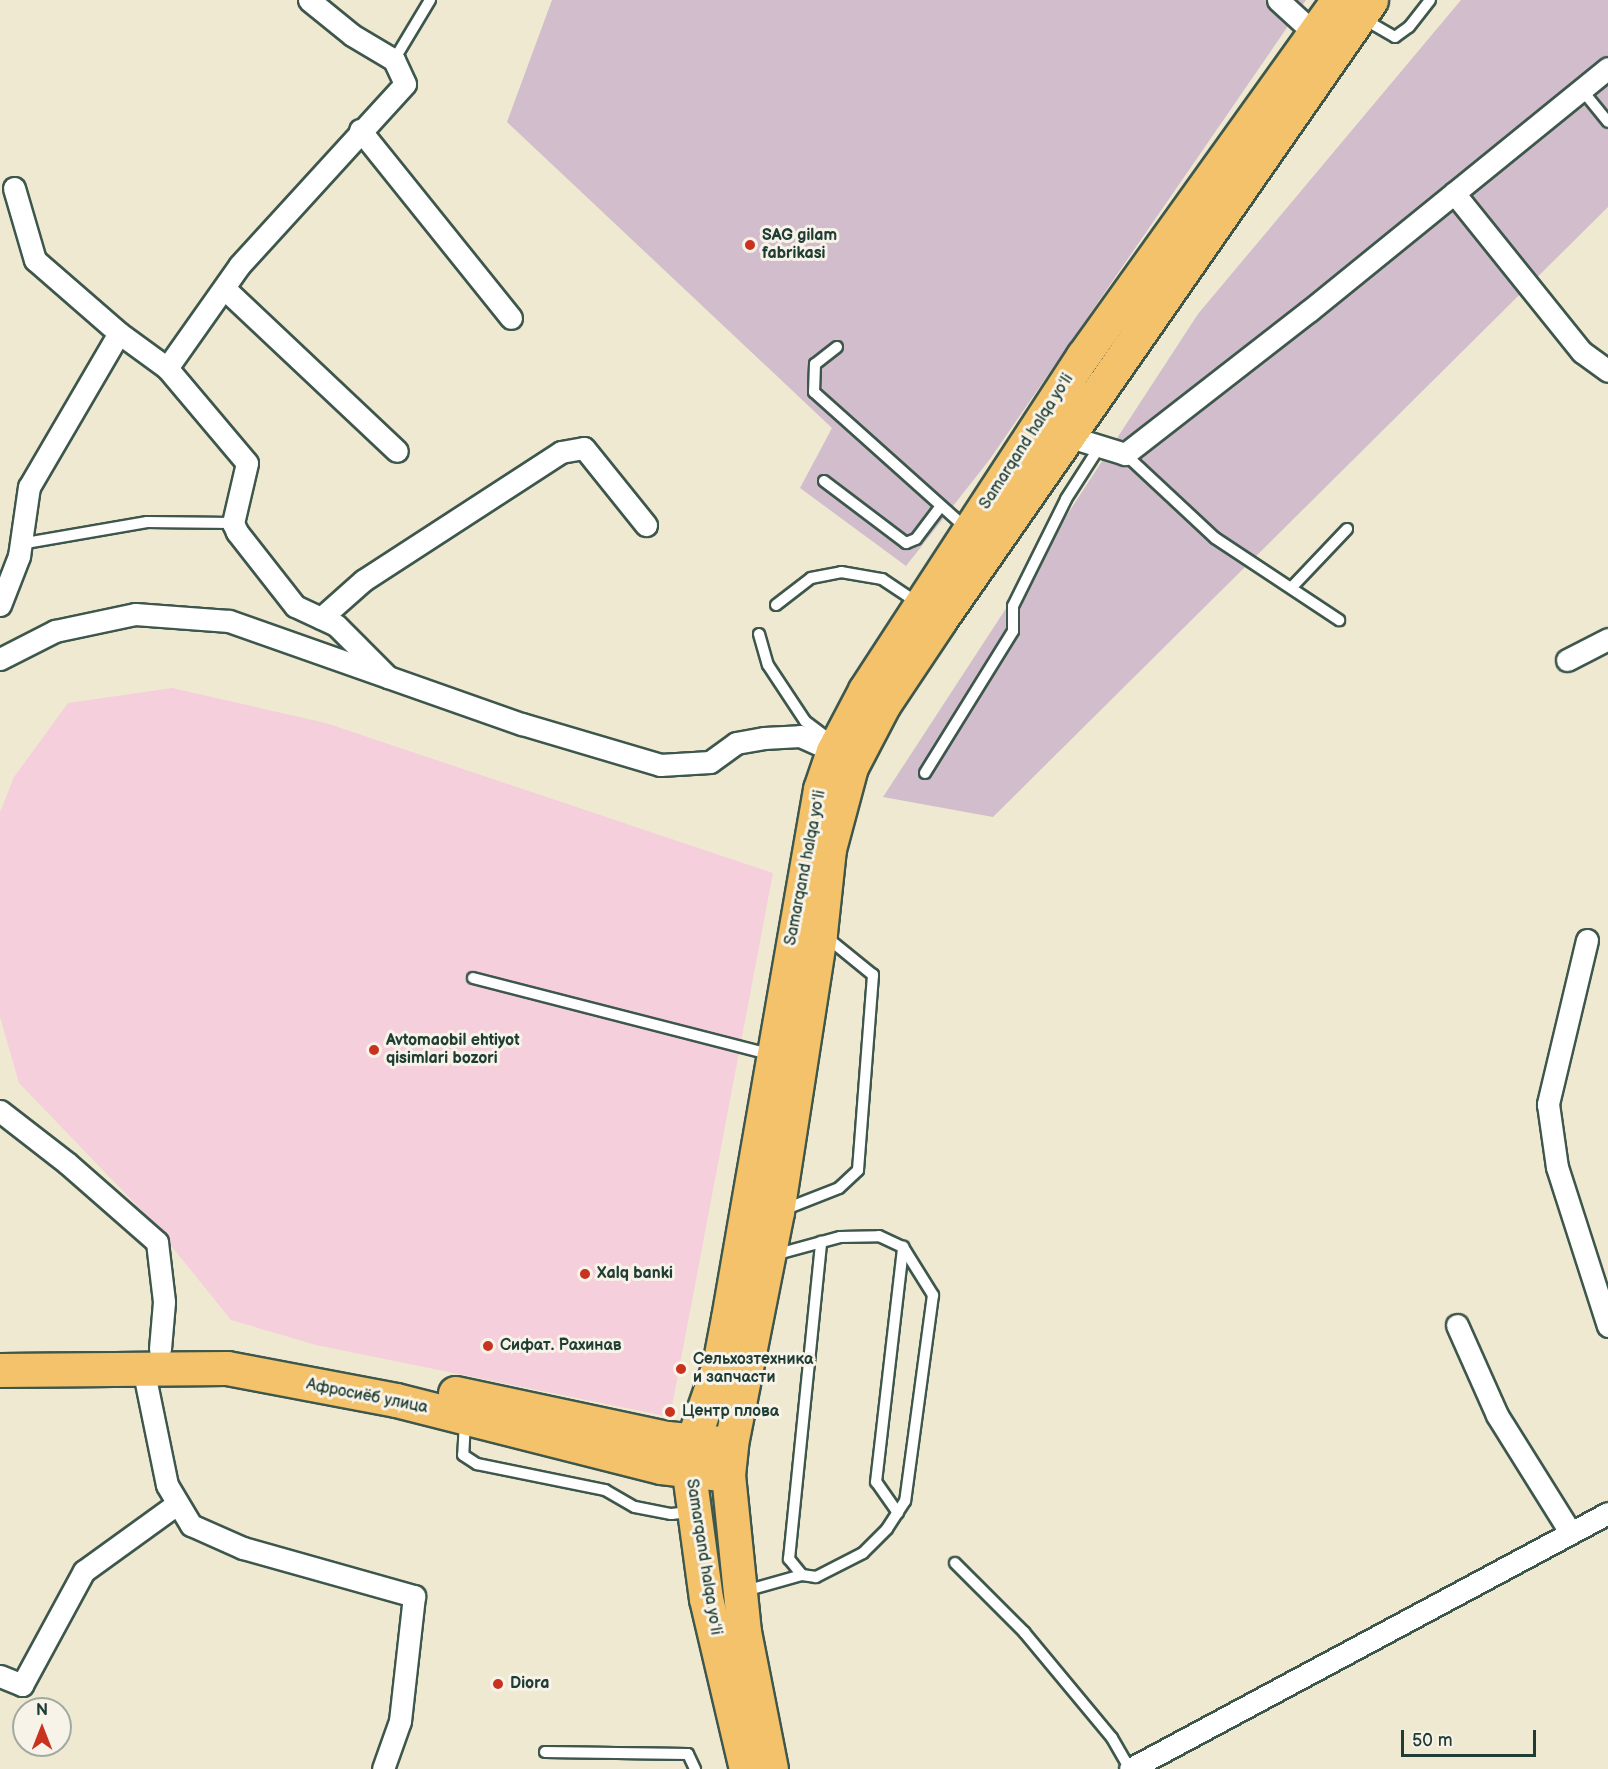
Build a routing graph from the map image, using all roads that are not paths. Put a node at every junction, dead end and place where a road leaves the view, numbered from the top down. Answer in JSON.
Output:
{"nodes":[{"id":1,"x":309,"y":0,"type":"edge"},
{"id":2,"x":430,"y":0,"type":"edge"},
{"id":3,"x":1278,"y":0,"type":"edge"},
{"id":4,"x":1430,"y":0,"type":"edge"},
{"id":5,"x":1356,"y":5,"type":"edge"},
{"id":6,"x":1314,"y":33,"type":"junction"},
{"id":7,"x":394,"y":60,"type":"junction"},
{"id":8,"x":1608,"y":68,"type":"edge"},
{"id":9,"x":1582,"y":90,"type":"junction"},
{"id":10,"x":1608,"y":122,"type":"edge"},
{"id":11,"x":360,"y":130,"type":"junction"},
{"id":12,"x":14,"y":188,"type":"dead end"},
{"id":13,"x":1454,"y":193,"type":"junction"},
{"id":14,"x":225,"y":290,"type":"junction"},
{"id":15,"x":511,"y":318,"type":"dead end"},
{"id":16,"x":118,"y":333,"type":"junction"},
{"id":17,"x":837,"y":347,"type":"dead end"},
{"id":18,"x":167,"y":368,"type":"junction"},
{"id":19,"x":1608,"y":371,"type":"edge"},
{"id":20,"x":1067,"y":436,"type":"junction"},
{"id":21,"x":1100,"y":446,"type":"junction"},
{"id":22,"x":397,"y":451,"type":"dead end"},
{"id":23,"x":1036,"y":453,"type":"junction"},
{"id":24,"x":1125,"y":454,"type":"junction"},
{"id":25,"x":824,"y":481,"type":"dead end"},
{"id":26,"x":941,"y":506,"type":"junction"},
{"id":27,"x":233,"y":523,"type":"junction"},
{"id":28,"x":646,"y":525,"type":"dead end"},
{"id":29,"x":1347,"y":529,"type":"dead end"},
{"id":30,"x":969,"y":531,"type":"junction"},
{"id":31,"x":20,"y":544,"type":"junction"},
{"id":32,"x":1292,"y":587,"type":"junction"},
{"id":33,"x":0,"y":605,"type":"edge"},
{"id":34,"x":776,"y":605,"type":"dead end"},
{"id":35,"x":921,"y":605,"type":"junction"},
{"id":36,"x":321,"y":618,"type":"junction"},
{"id":37,"x":1340,"y":620,"type":"dead end"},
{"id":38,"x":759,"y":634,"type":"dead end"},
{"id":39,"x":1608,"y":639,"type":"edge"},
{"id":40,"x":0,"y":659,"type":"edge"},
{"id":41,"x":1567,"y":660,"type":"dead end"},
{"id":42,"x":388,"y":677,"type":"junction"},
{"id":43,"x":835,"y":748,"type":"junction"},
{"id":44,"x":925,"y":773,"type":"dead end"},
{"id":45,"x":820,"y":933,"type":"junction"},
{"id":46,"x":1587,"y":940,"type":"dead end"},
{"id":47,"x":472,"y":978,"type":"dead end"},
{"id":48,"x":773,"y":1055,"type":"junction"},
{"id":49,"x":0,"y":1111,"type":"edge"},
{"id":50,"x":777,"y":1212,"type":"junction"},
{"id":51,"x":821,"y":1242,"type":"junction"},
{"id":52,"x":903,"y":1247,"type":"junction"},
{"id":53,"x":768,"y":1256,"type":"junction"},
{"id":54,"x":1457,"y":1326,"type":"dead end"},
{"id":55,"x":1608,"y":1326,"type":"edge"},
{"id":56,"x":0,"y":1354,"type":"edge"},
{"id":57,"x":151,"y":1358,"type":"junction"},
{"id":58,"x":0,"y":1370,"type":"edge"},
{"id":59,"x":466,"y":1418,"type":"junction"},
{"id":60,"x":693,"y":1440,"type":"junction"},
{"id":61,"x":730,"y":1459,"type":"junction"},
{"id":62,"x":689,"y":1473,"type":"junction"},
{"id":63,"x":177,"y":1504,"type":"junction"},
{"id":64,"x":693,"y":1511,"type":"junction"},
{"id":65,"x":898,"y":1513,"type":"junction"},
{"id":66,"x":1608,"y":1513,"type":"edge"},
{"id":67,"x":1570,"y":1532,"type":"junction"},
{"id":68,"x":955,"y":1563,"type":"dead end"},
{"id":69,"x":802,"y":1575,"type":"junction"},
{"id":70,"x":741,"y":1592,"type":"junction"},
{"id":71,"x":0,"y":1676,"type":"edge"},
{"id":72,"x":545,"y":1752,"type":"dead end"},
{"id":73,"x":383,"y":1769,"type":"edge"},
{"id":74,"x":695,"y":1769,"type":"edge"},
{"id":75,"x":746,"y":1769,"type":"edge"},
{"id":76,"x":771,"y":1769,"type":"edge"},
{"id":77,"x":1130,"y":1769,"type":"edge"}],
"edges":[{"from":1,"to":7,"type":"street"},
{"from":2,"to":7,"type":"lane"},
{"from":3,"to":6,"type":"street"},
{"from":4,"to":5,"type":"lane"},
{"from":5,"to":6,"type":"main road","name":"Samarqand halqa yoʻli"},
{"from":5,"to":20,"type":"main road","name":"Samarqand halqa yoʻli"},
{"from":6,"to":23,"type":"main road","name":"Samarqand halqa yoʻli"},
{"from":7,"to":11,"type":"street"},
{"from":8,"to":9,"type":"street"},
{"from":9,"to":10,"type":"lane"},
{"from":9,"to":13,"type":"street"},
{"from":11,"to":14,"type":"street"},
{"from":11,"to":15,"type":"street"},
{"from":12,"to":16,"type":"street"},
{"from":13,"to":19,"type":"street"},
{"from":13,"to":24,"type":"street"},
{"from":14,"to":18,"type":"street"},
{"from":14,"to":22,"type":"street"},
{"from":16,"to":18,"type":"street"},
{"from":16,"to":31,"type":"street"},
{"from":17,"to":26,"type":"lane"},
{"from":18,"to":27,"type":"street"},
{"from":20,"to":21,"type":"street"},
{"from":20,"to":23,"type":"main road","name":"Samarqand halqa yoʻli"},
{"from":21,"to":24,"type":"street"},
{"from":21,"to":44,"type":"lane"},
{"from":23,"to":30,"type":"main road","name":"Samarqand halqa yoʻli"},
{"from":23,"to":45,"type":"main road","name":"Samarqand halqa yoʻli"},
{"from":24,"to":32,"type":"lane"},
{"from":25,"to":26,"type":"lane"},
{"from":26,"to":30,"type":"lane"},
{"from":27,"to":31,"type":"lane"},
{"from":27,"to":36,"type":"street"},
{"from":28,"to":36,"type":"street"},
{"from":29,"to":32,"type":"lane"},
{"from":30,"to":35,"type":"main road","name":"Samarqand halqa yoʻli"},
{"from":31,"to":33,"type":"street"},
{"from":32,"to":37,"type":"lane"},
{"from":34,"to":35,"type":"lane"},
{"from":35,"to":43,"type":"main road","name":"Samarqand halqa yoʻli"},
{"from":36,"to":42,"type":"street"},
{"from":38,"to":43,"type":"lane"},
{"from":39,"to":41,"type":"street"},
{"from":40,"to":42,"type":"street"},
{"from":42,"to":43,"type":"street"},
{"from":43,"to":48,"type":"main road","name":"Samarqand halqa yoʻli"},
{"from":45,"to":50,"type":"main road","name":"Samarqand halqa yoʻli"},
{"from":45,"to":50,"type":"lane"},
{"from":46,"to":55,"type":"street"},
{"from":47,"to":48,"type":"lane"},
{"from":48,"to":60,"type":"main road","name":"Samarqand halqa yoʻli"},
{"from":49,"to":57,"type":"street"},
{"from":50,"to":53,"type":"main road","name":"Samarqand halqa yoʻli"},
{"from":51,"to":52,"type":"lane"},
{"from":51,"to":53,"type":"lane"},
{"from":51,"to":69,"type":"lane"},
{"from":52,"to":65,"type":"lane"},
{"from":52,"to":65,"type":"lane"},
{"from":53,"to":61,"type":"main road","name":"Samarqand halqa yoʻli"},
{"from":54,"to":67,"type":"street"},
{"from":56,"to":57,"type":"main road","name":"Афросиёб улица"},
{"from":57,"to":58,"type":"main road","name":"Афросиёб улица"},
{"from":57,"to":59,"type":"main road","name":"Афросиёб улица"},
{"from":57,"to":60,"type":"main road","name":"Афросиёб улица"},
{"from":57,"to":63,"type":"street"},
{"from":59,"to":62,"type":"main road","name":"Афросиёб улица"},
{"from":59,"to":64,"type":"lane"},
{"from":60,"to":61,"type":"main road","name":"Афросиёб улица"},
{"from":60,"to":62,"type":"main road","name":"Samarqand halqa yoʻli"},
{"from":61,"to":62,"type":"main road","name":"Афросиёб улица"},
{"from":61,"to":70,"type":"main road","name":"Samarqand halqa yoʻli"},
{"from":62,"to":64,"type":"main road","name":"Samarqand halqa yoʻli"},
{"from":63,"to":71,"type":"street"},
{"from":63,"to":73,"type":"street"},
{"from":64,"to":75,"type":"main road","name":"Samarqand halqa yoʻli"},
{"from":65,"to":69,"type":"lane"},
{"from":66,"to":67,"type":"street"},
{"from":67,"to":77,"type":"street"},
{"from":68,"to":77,"type":"lane"},
{"from":69,"to":70,"type":"lane"},
{"from":70,"to":76,"type":"main road","name":"Samarqand halqa yoʻli"},
{"from":72,"to":74,"type":"lane"}]}
